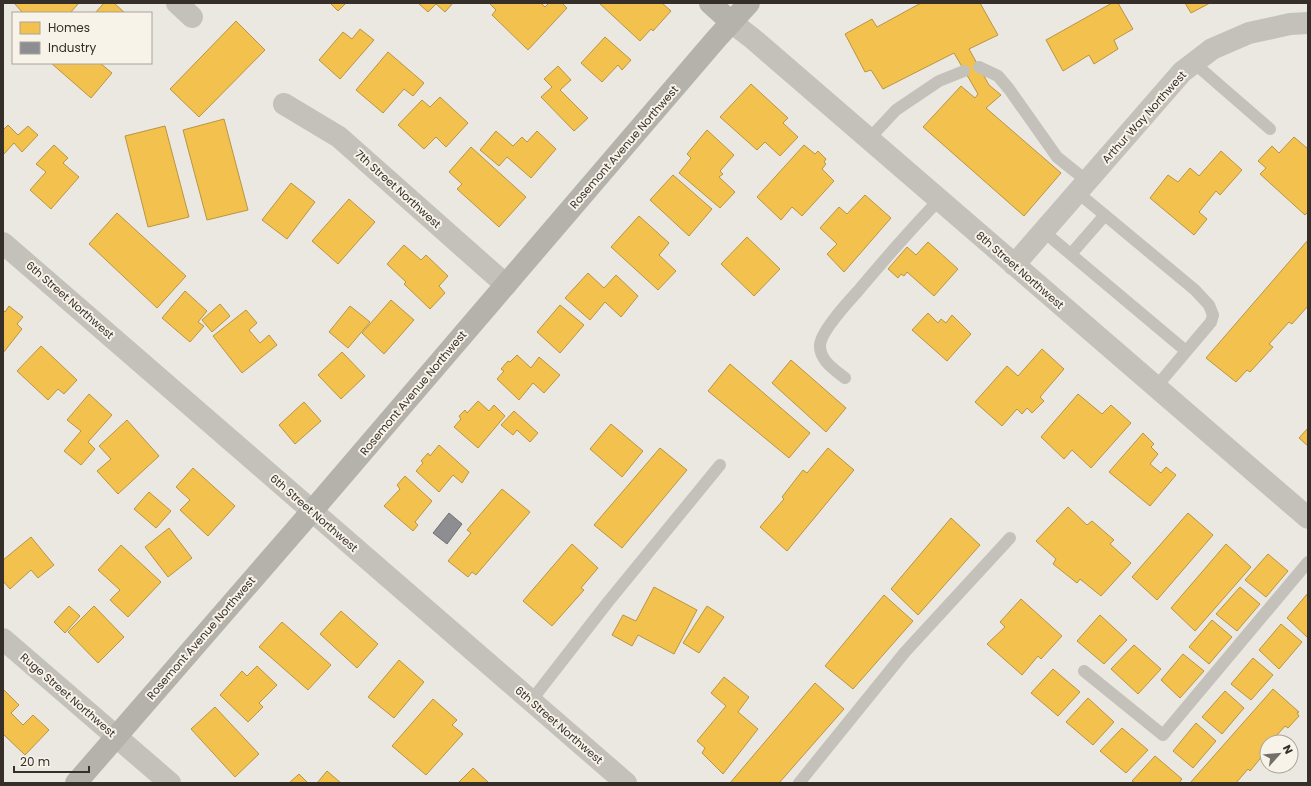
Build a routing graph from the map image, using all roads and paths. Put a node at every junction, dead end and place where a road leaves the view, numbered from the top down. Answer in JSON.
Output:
{"nodes":[{"id":1,"x":710,"y":3,"type":"edge"},
{"id":2,"x":749,"y":3,"type":"edge"},
{"id":3,"x":731,"y":22,"type":"junction"},
{"id":4,"x":1308,"y":23,"type":"edge"},
{"id":5,"x":1194,"y":63,"type":"junction"},
{"id":6,"x":979,"y":67,"type":"dead end"},
{"id":7,"x":964,"y":71,"type":"dead end"},
{"id":8,"x":284,"y":104,"type":"dead end"},
{"id":9,"x":1270,"y":129,"type":"dead end"},
{"id":10,"x":869,"y":140,"type":"junction"},
{"id":11,"x":1082,"y":187,"type":"junction"},
{"id":12,"x":939,"y":200,"type":"junction"},
{"id":13,"x":1105,"y":215,"type":"junction"},
{"id":14,"x":1043,"y":231,"type":"junction"},
{"id":15,"x":3,"y":243,"type":"edge"},
{"id":16,"x":1071,"y":254,"type":"junction"},
{"id":17,"x":1014,"y":265,"type":"junction"},
{"id":18,"x":506,"y":285,"type":"junction"},
{"id":19,"x":1186,"y":351,"type":"junction"},
{"id":20,"x":845,"y":378,"type":"dead end"},
{"id":21,"x":1156,"y":387,"type":"junction"},
{"id":22,"x":720,"y":465,"type":"dead end"},
{"id":23,"x":312,"y":511,"type":"junction"},
{"id":24,"x":1308,"y":518,"type":"edge"},
{"id":25,"x":1010,"y":538,"type":"dead end"},
{"id":26,"x":1308,"y":562,"type":"edge"},
{"id":27,"x":3,"y":639,"type":"edge"},
{"id":28,"x":1084,"y":671,"type":"dead end"},
{"id":29,"x":531,"y":701,"type":"junction"},
{"id":30,"x":116,"y":736,"type":"junction"},
{"id":31,"x":76,"y":783,"type":"edge"},
{"id":32,"x":170,"y":783,"type":"edge"},
{"id":33,"x":626,"y":783,"type":"edge"},
{"id":34,"x":799,"y":783,"type":"edge"}],
"edges":[{"from":1,"to":3,"type":"street"},
{"from":2,"to":3,"type":"street","name":"Rosemont Avenue Northwest"},
{"from":3,"to":10,"type":"street","name":"8th Street Northwest"},
{"from":3,"to":18,"type":"street","name":"Rosemont Avenue Northwest"},
{"from":4,"to":5,"type":"street","name":"Arthur Way Northwest"},
{"from":5,"to":9,"type":"lane"},
{"from":5,"to":11,"type":"street","name":"Arthur Way Northwest"},
{"from":6,"to":11,"type":"lane"},
{"from":7,"to":10,"type":"lane"},
{"from":8,"to":18,"type":"street","name":"7th Street Northwest"},
{"from":10,"to":12,"type":"street","name":"8th Street Northwest"},
{"from":11,"to":13,"type":"lane"},
{"from":11,"to":14,"type":"street","name":"Arthur Way Northwest"},
{"from":12,"to":17,"type":"street","name":"8th Street Northwest"},
{"from":12,"to":20,"type":"lane"},
{"from":13,"to":16,"type":"lane"},
{"from":13,"to":19,"type":"lane"},
{"from":14,"to":16,"type":"lane"},
{"from":14,"to":17,"type":"street","name":"Arthur Way Northwest"},
{"from":15,"to":23,"type":"street","name":"6th Street Northwest"},
{"from":16,"to":19,"type":"lane"},
{"from":17,"to":21,"type":"street","name":"8th Street Northwest"},
{"from":18,"to":23,"type":"street","name":"Rosemont Avenue Northwest"},
{"from":19,"to":21,"type":"lane"},
{"from":21,"to":24,"type":"street","name":"8th Street Northwest"},
{"from":22,"to":29,"type":"lane"},
{"from":23,"to":29,"type":"street","name":"6th Street Northwest"},
{"from":23,"to":30,"type":"street","name":"Rosemont Avenue Northwest"},
{"from":25,"to":34,"type":"lane"},
{"from":26,"to":28,"type":"lane"},
{"from":27,"to":30,"type":"street","name":"Ruge Street Northwest"},
{"from":29,"to":33,"type":"street","name":"6th Street Northwest"},
{"from":30,"to":31,"type":"street","name":"Rosemont Avenue Northwest"},
{"from":30,"to":32,"type":"street","name":"Ruge Street Northwest"}]}
